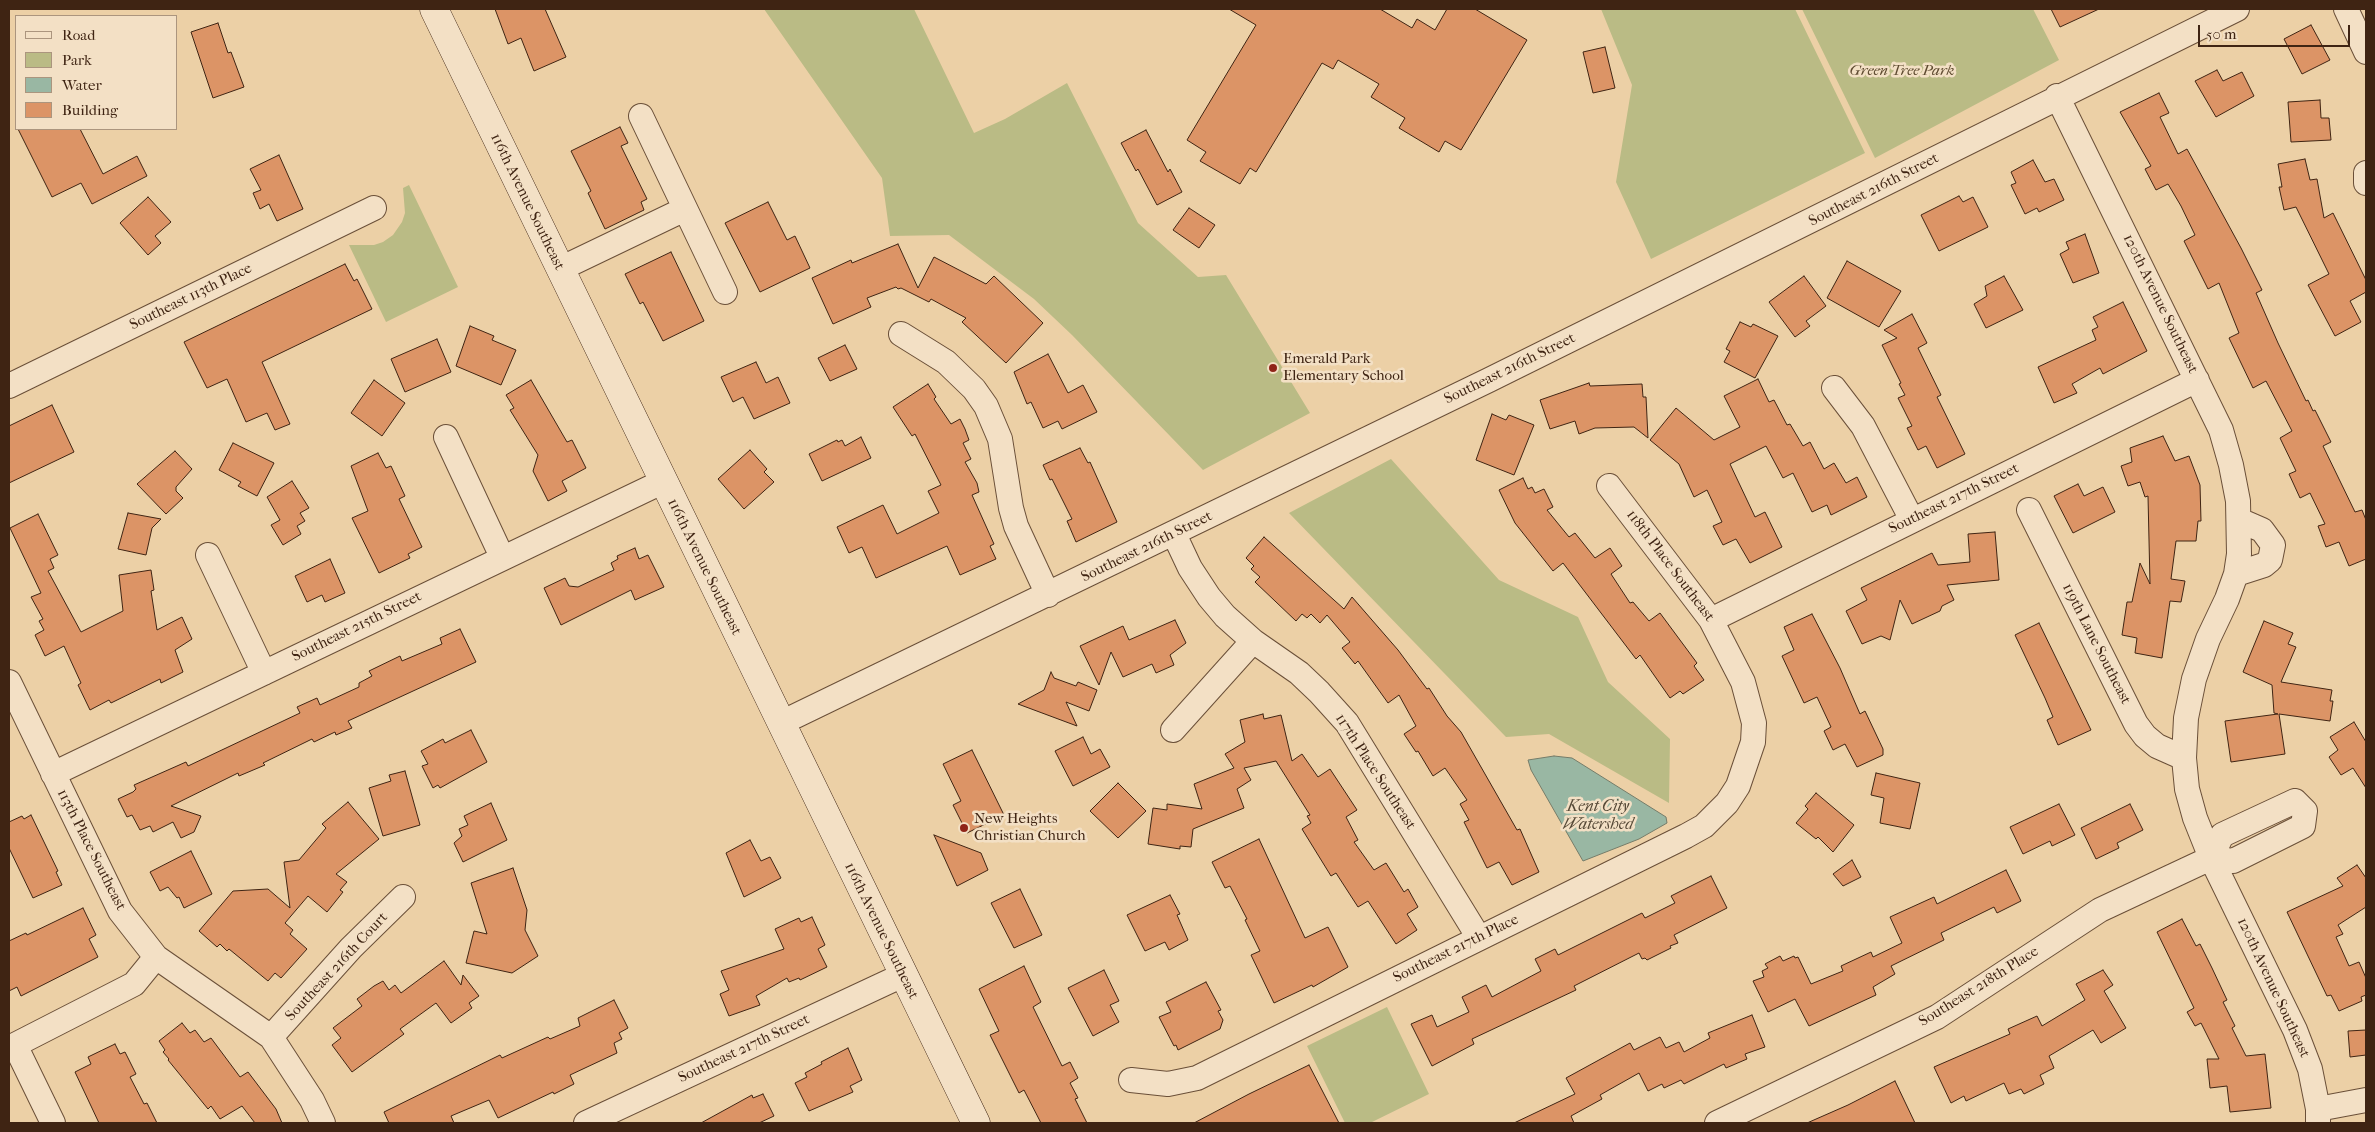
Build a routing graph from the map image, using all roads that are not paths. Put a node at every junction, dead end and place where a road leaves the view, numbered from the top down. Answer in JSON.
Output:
{"nodes":[{"id":1,"x":434,"y":9,"type":"edge"},
{"id":2,"x":2237,"y":9,"type":"edge"},
{"id":3,"x":2346,"y":9,"type":"edge"},
{"id":4,"x":2366,"y":52,"type":"edge"},
{"id":5,"x":2057,"y":96,"type":"junction"},
{"id":6,"x":641,"y":116,"type":"dead end"},
{"id":7,"x":2366,"y":173,"type":"edge"},
{"id":8,"x":2366,"y":183,"type":"edge"},
{"id":9,"x":374,"y":208,"type":"dead end"},
{"id":10,"x":685,"y":209,"type":"junction"},
{"id":11,"x":560,"y":270,"type":"junction"},
{"id":12,"x":726,"y":292,"type":"dead end"},
{"id":13,"x":901,"y":334,"type":"dead end"},
{"id":14,"x":2197,"y":380,"type":"junction"},
{"id":15,"x":9,"y":386,"type":"edge"},
{"id":16,"x":1834,"y":388,"type":"dead end"},
{"id":17,"x":446,"y":437,"type":"dead end"},
{"id":18,"x":662,"y":482,"type":"junction"},
{"id":19,"x":1609,"y":486,"type":"dead end"},
{"id":20,"x":2029,"y":510,"type":"dead end"},
{"id":21,"x":1912,"y":520,"type":"junction"},
{"id":22,"x":2239,"y":520,"type":"junction"},
{"id":23,"x":1174,"y":534,"type":"junction"},
{"id":24,"x":208,"y":556,"type":"dead end"},
{"id":25,"x":502,"y":558,"type":"junction"},
{"id":26,"x":2236,"y":574,"type":"junction"},
{"id":27,"x":1048,"y":595,"type":"junction"},
{"id":28,"x":1711,"y":620,"type":"junction"},
{"id":29,"x":1253,"y":641,"type":"junction"},
{"id":30,"x":264,"y":673,"type":"junction"},
{"id":31,"x":9,"y":682,"type":"edge"},
{"id":32,"x":781,"y":723,"type":"junction"},
{"id":33,"x":1173,"y":730,"type":"dead end"},
{"id":34,"x":2184,"y":758,"type":"junction"},
{"id":35,"x":1748,"y":762,"type":"joint"},
{"id":36,"x":53,"y":774,"type":"junction"},
{"id":37,"x":2211,"y":858,"type":"junction"},
{"id":38,"x":403,"y":897,"type":"dead end"},
{"id":39,"x":1479,"y":938,"type":"junction"},
{"id":40,"x":156,"y":957,"type":"junction"},
{"id":41,"x":903,"y":975,"type":"junction"},
{"id":42,"x":271,"y":1037,"type":"junction"},
{"id":43,"x":12,"y":1047,"type":"edge"},
{"id":44,"x":1132,"y":1080,"type":"dead end"},
{"id":45,"x":2366,"y":1100,"type":"edge"},
{"id":46,"x":2318,"y":1116,"type":"edge"},
{"id":47,"x":53,"y":1123,"type":"edge"},
{"id":48,"x":324,"y":1123,"type":"edge"},
{"id":49,"x":586,"y":1123,"type":"edge"},
{"id":50,"x":976,"y":1123,"type":"edge"},
{"id":51,"x":1717,"y":1123,"type":"edge"}],
"edges":[{"from":1,"to":11,"type":"main road","name":"116th Avenue Southeast"},
{"from":2,"to":5,"type":"street","name":"Southeast 216th Street"},
{"from":3,"to":4,"type":"street"},
{"from":5,"to":14,"type":"street","name":"120th Avenue Southeast"},
{"from":5,"to":23,"type":"street","name":"Southeast 216th Street"},
{"from":6,"to":10,"type":"street"},
{"from":7,"to":8,"type":"street"},
{"from":9,"to":15,"type":"street","name":"Southeast 113th Place"},
{"from":10,"to":11,"type":"street"},
{"from":10,"to":12,"type":"street"},
{"from":11,"to":18,"type":"main road","name":"116th Avenue Southeast"},
{"from":13,"to":27,"type":"street"},
{"from":14,"to":21,"type":"street","name":"Southeast 217th Street"},
{"from":14,"to":22,"type":"street","name":"120th Avenue Southeast"},
{"from":16,"to":21,"type":"street"},
{"from":17,"to":25,"type":"street"},
{"from":18,"to":25,"type":"street","name":"Southeast 215th Street"},
{"from":18,"to":32,"type":"main road","name":"116th Avenue Southeast"},
{"from":19,"to":28,"type":"street","name":"118th Place Southeast"},
{"from":20,"to":34,"type":"street","name":"119th Lane Southeast"},
{"from":21,"to":28,"type":"street","name":"Southeast 217th Street"},
{"from":22,"to":26,"type":"street","name":"120th Avenue Southeast"},
{"from":22,"to":26,"type":"street"},
{"from":23,"to":27,"type":"street","name":"Southeast 216th Street"},
{"from":23,"to":29,"type":"street","name":"117th Place Southeast"},
{"from":24,"to":30,"type":"street"},
{"from":25,"to":30,"type":"street","name":"Southeast 215th Street"},
{"from":26,"to":34,"type":"street","name":"120th Avenue Southeast"},
{"from":27,"to":32,"type":"street","name":"Southeast 216th Street"},
{"from":28,"to":35,"type":"street","name":"118th Place Southeast"},
{"from":29,"to":33,"type":"street"},
{"from":29,"to":39,"type":"street","name":"117th Place Southeast"},
{"from":30,"to":36,"type":"street","name":"Southeast 215th Street"},
{"from":31,"to":36,"type":"street","name":"113th Place Southeast"},
{"from":32,"to":41,"type":"main road","name":"116th Avenue Southeast"},
{"from":34,"to":37,"type":"street","name":"120th Avenue Southeast"},
{"from":35,"to":39,"type":"street","name":"Southeast 217th Place"},
{"from":36,"to":40,"type":"street","name":"113th Place Southeast"},
{"from":37,"to":46,"type":"street","name":"120th Avenue Southeast"},
{"from":37,"to":51,"type":"street","name":"Southeast 218th Place"},
{"from":38,"to":42,"type":"street","name":"Southeast 216th Court"},
{"from":39,"to":44,"type":"street","name":"Southeast 217th Place"},
{"from":40,"to":42,"type":"street","name":"113th Place Southeast"},
{"from":40,"to":43,"type":"street"},
{"from":41,"to":49,"type":"street","name":"Southeast 217th Street"},
{"from":41,"to":50,"type":"main road","name":"116th Avenue Southeast"},
{"from":42,"to":48,"type":"street","name":"113th Place Southeast"},
{"from":43,"to":47,"type":"street"},
{"from":45,"to":46,"type":"street"}]}
